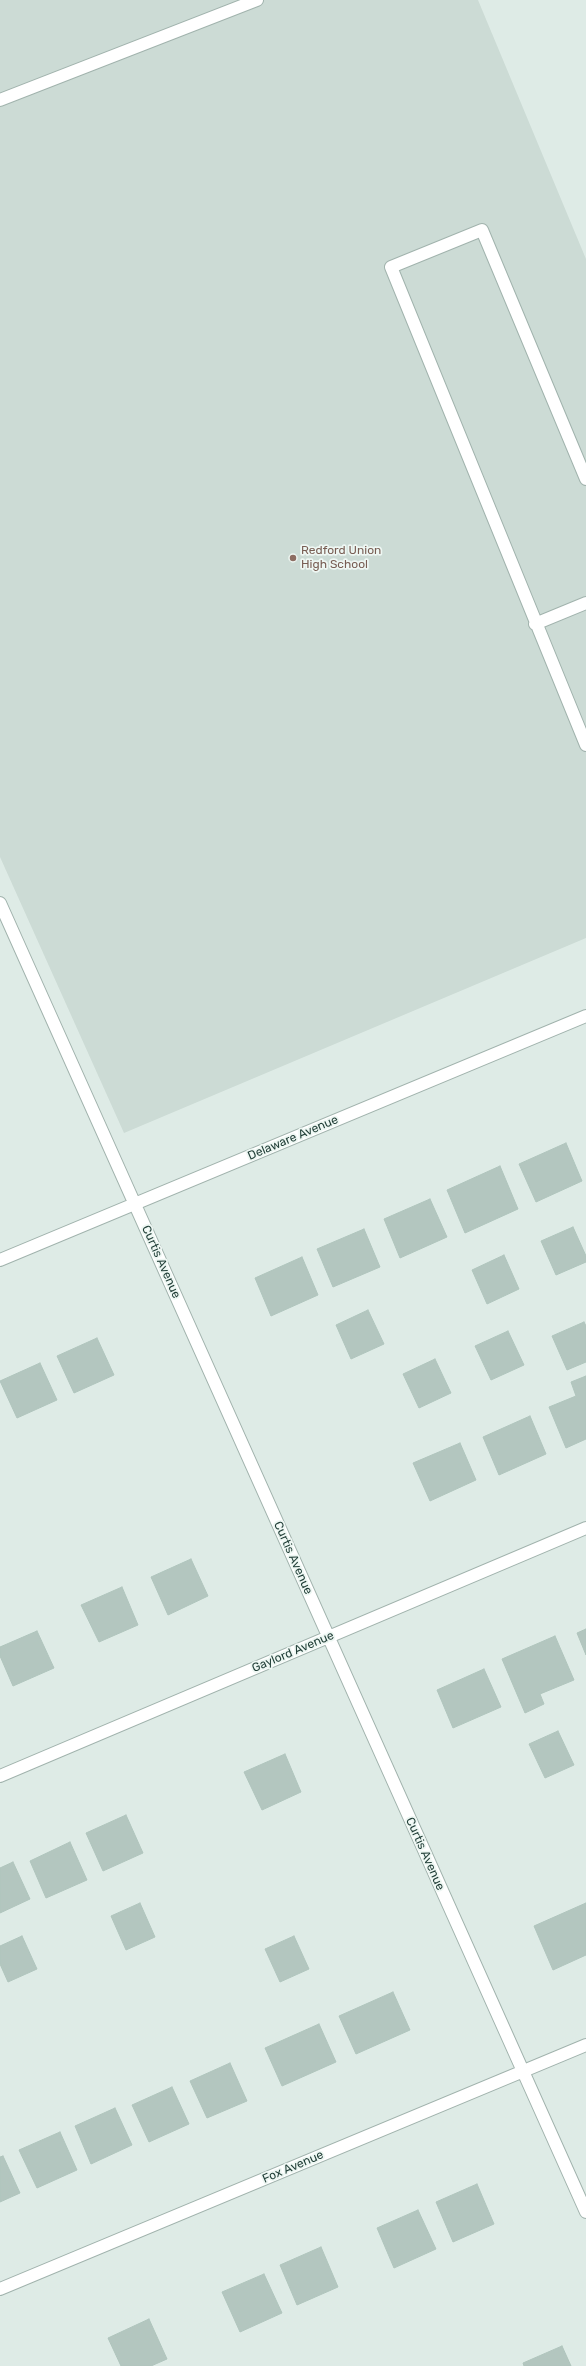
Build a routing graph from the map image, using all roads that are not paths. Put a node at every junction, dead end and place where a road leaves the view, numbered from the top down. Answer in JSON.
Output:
{"nodes":[{"id":1,"x":257,"y":0,"type":"edge"},
{"id":2,"x":0,"y":100,"type":"edge"},
{"id":3,"x":586,"y":479,"type":"edge"},
{"id":4,"x":586,"y":603,"type":"edge"},
{"id":5,"x":535,"y":624,"type":"junction"},
{"id":6,"x":586,"y":745,"type":"edge"},
{"id":7,"x":0,"y":903,"type":"edge"},
{"id":8,"x":586,"y":1016,"type":"edge"},
{"id":9,"x":135,"y":1204,"type":"junction"},
{"id":10,"x":0,"y":1260,"type":"edge"},
{"id":11,"x":586,"y":1528,"type":"edge"},
{"id":12,"x":328,"y":1637,"type":"junction"},
{"id":13,"x":0,"y":1776,"type":"edge"},
{"id":14,"x":586,"y":2045,"type":"edge"},
{"id":15,"x":523,"y":2071,"type":"junction"},
{"id":16,"x":586,"y":2212,"type":"edge"},
{"id":17,"x":0,"y":2289,"type":"edge"}],
"edges":[{"from":1,"to":2,"type":"street"},
{"from":3,"to":5,"type":"street"},
{"from":4,"to":5,"type":"street"},
{"from":5,"to":6,"type":"street"},
{"from":7,"to":9,"type":"street","name":"Curtis Avenue"},
{"from":8,"to":9,"type":"street","name":"Delaware Avenue"},
{"from":9,"to":10,"type":"street","name":"Delaware Avenue"},
{"from":9,"to":12,"type":"street","name":"Curtis Avenue"},
{"from":11,"to":12,"type":"street","name":"Gaylord Avenue"},
{"from":12,"to":13,"type":"street","name":"Gaylord Avenue"},
{"from":12,"to":15,"type":"street","name":"Curtis Avenue"},
{"from":14,"to":15,"type":"street","name":"Fox Avenue"},
{"from":15,"to":16,"type":"street","name":"Curtis Avenue"},
{"from":15,"to":17,"type":"street","name":"Fox Avenue"}]}
